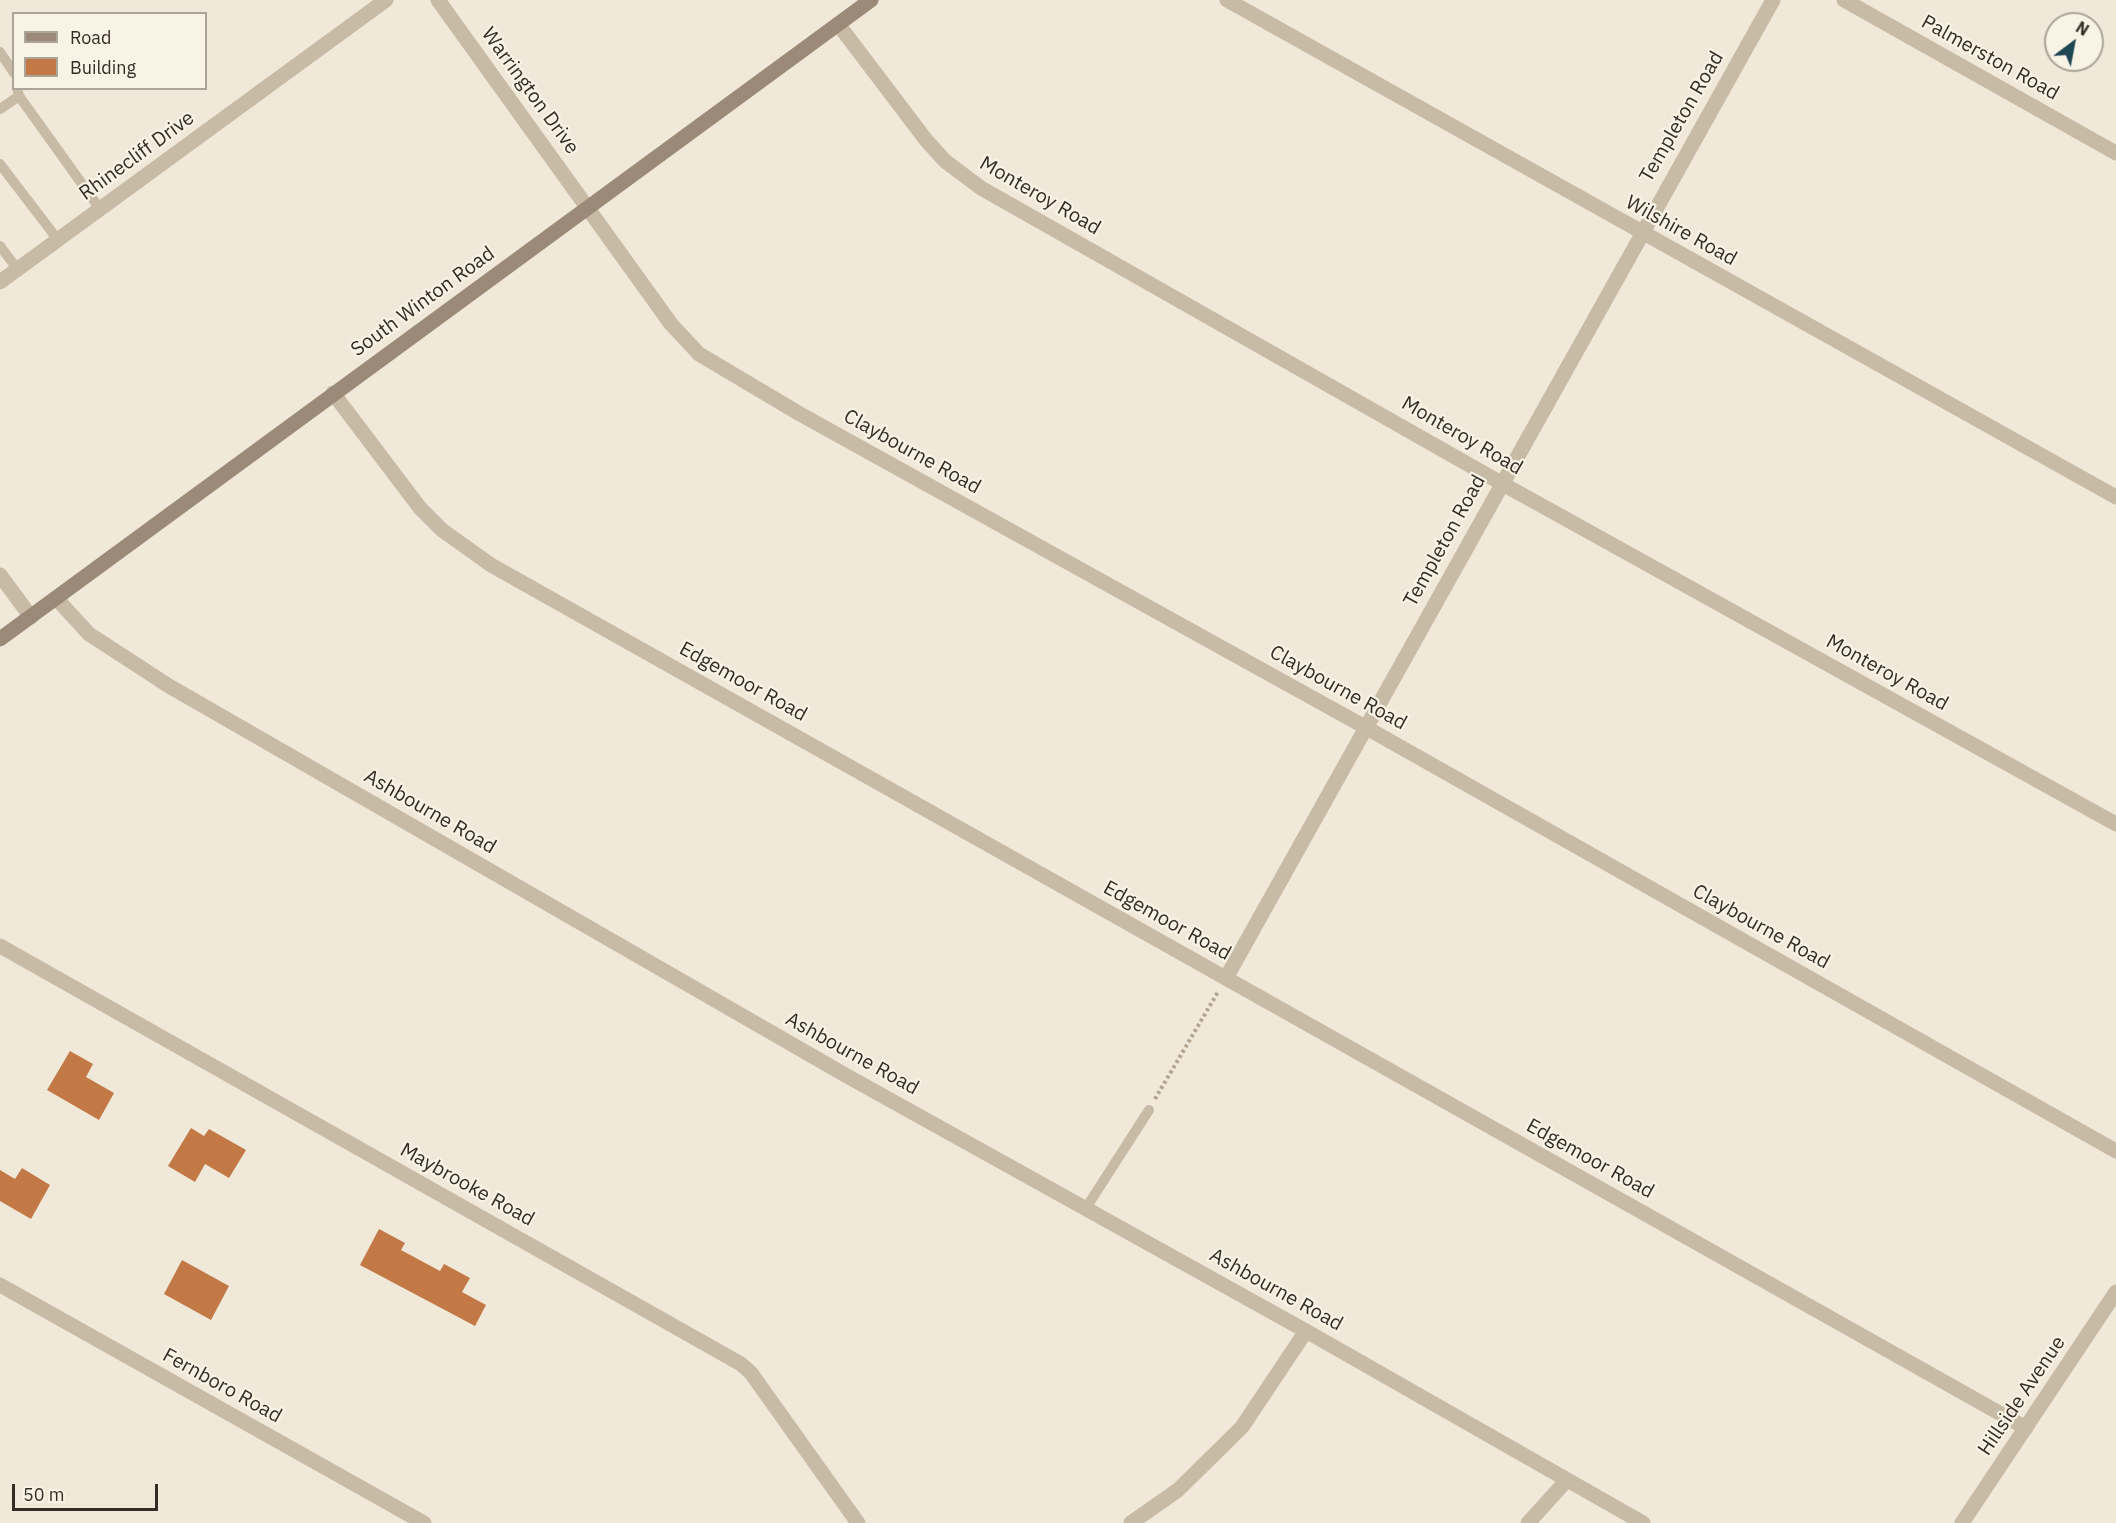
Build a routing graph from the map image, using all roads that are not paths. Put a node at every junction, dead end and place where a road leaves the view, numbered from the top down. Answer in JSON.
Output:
{"nodes":[{"id":1,"x":386,"y":0,"type":"edge"},
{"id":2,"x":438,"y":0,"type":"edge"},
{"id":3,"x":871,"y":0,"type":"edge"},
{"id":4,"x":1227,"y":0,"type":"edge"},
{"id":5,"x":1773,"y":0,"type":"edge"},
{"id":6,"x":1844,"y":0,"type":"edge"},
{"id":7,"x":838,"y":24,"type":"junction"},
{"id":8,"x":0,"y":52,"type":"edge"},
{"id":9,"x":12,"y":70,"type":"edge"},
{"id":10,"x":18,"y":92,"type":"edge"},
{"id":11,"x":0,"y":109,"type":"edge"},
{"id":12,"x":2116,"y":153,"type":"edge"},
{"id":13,"x":0,"y":164,"type":"edge"},
{"id":14,"x":588,"y":207,"type":"junction"},
{"id":15,"x":100,"y":209,"type":"junction"},
{"id":16,"x":1641,"y":232,"type":"junction"},
{"id":17,"x":58,"y":240,"type":"junction"},
{"id":18,"x":0,"y":246,"type":"edge"},
{"id":19,"x":18,"y":270,"type":"junction"},
{"id":20,"x":0,"y":282,"type":"edge"},
{"id":21,"x":333,"y":393,"type":"junction"},
{"id":22,"x":1501,"y":483,"type":"junction"},
{"id":23,"x":2116,"y":497,"type":"edge"},
{"id":24,"x":0,"y":575,"type":"edge"},
{"id":25,"x":56,"y":598,"type":"junction"},
{"id":26,"x":30,"y":617,"type":"junction"},
{"id":27,"x":0,"y":639,"type":"edge"},
{"id":28,"x":1365,"y":727,"type":"junction"},
{"id":29,"x":2116,"y":824,"type":"edge"},
{"id":30,"x":0,"y":945,"type":"edge"},
{"id":31,"x":1226,"y":978,"type":"junction"},
{"id":32,"x":1149,"y":1110,"type":"road end"},
{"id":33,"x":2116,"y":1151,"type":"edge"},
{"id":34,"x":1086,"y":1208,"type":"junction"},
{"id":35,"x":0,"y":1285,"type":"edge"},
{"id":36,"x":2116,"y":1292,"type":"edge"},
{"id":37,"x":1306,"y":1331,"type":"junction"},
{"id":38,"x":2026,"y":1428,"type":"junction"},
{"id":39,"x":1567,"y":1480,"type":"junction"},
{"id":40,"x":424,"y":1523,"type":"edge"},
{"id":41,"x":858,"y":1523,"type":"edge"},
{"id":42,"x":1131,"y":1523,"type":"edge"},
{"id":43,"x":1528,"y":1523,"type":"edge"},
{"id":44,"x":1642,"y":1523,"type":"edge"},
{"id":45,"x":1962,"y":1523,"type":"edge"}],
"edges":[{"from":1,"to":15,"type":"street","name":"Rhinecliff Drive"},
{"from":2,"to":14,"type":"street","name":"Warrington Drive"},
{"from":3,"to":7,"type":"main road","name":"South Winton Road"},
{"from":4,"to":16,"type":"street","name":"Wilshire Road"},
{"from":5,"to":16,"type":"street","name":"Templeton Road"},
{"from":6,"to":12,"type":"street","name":"Palmerston Road"},
{"from":7,"to":14,"type":"main road","name":"South Winton Road"},
{"from":7,"to":22,"type":"street","name":"Monteroy Road"},
{"from":8,"to":9,"type":"lane"},
{"from":10,"to":11,"type":"lane"},
{"from":10,"to":15,"type":"lane"},
{"from":13,"to":17,"type":"lane"},
{"from":14,"to":21,"type":"main road","name":"South Winton Road"},
{"from":14,"to":28,"type":"street","name":"Claybourne Road"},
{"from":15,"to":17,"type":"street","name":"Rhinecliff Drive"},
{"from":16,"to":22,"type":"street","name":"Templeton Road"},
{"from":16,"to":23,"type":"street","name":"Wilshire Road"},
{"from":17,"to":19,"type":"street","name":"Rhinecliff Drive"},
{"from":18,"to":19,"type":"lane"},
{"from":19,"to":20,"type":"street","name":"Rhinecliff Drive"},
{"from":21,"to":25,"type":"main road","name":"South Winton Road"},
{"from":21,"to":31,"type":"street","name":"Edgemoor Road"},
{"from":22,"to":28,"type":"street","name":"Templeton Road"},
{"from":22,"to":29,"type":"street","name":"Monteroy Road"},
{"from":24,"to":26,"type":"street"},
{"from":25,"to":26,"type":"main road","name":"South Winton Road"},
{"from":25,"to":34,"type":"street","name":"Ashbourne Road"},
{"from":26,"to":27,"type":"main road","name":"South Winton Road"},
{"from":28,"to":31,"type":"street","name":"Templeton Road"},
{"from":28,"to":33,"type":"street","name":"Claybourne Road"},
{"from":30,"to":41,"type":"street","name":"Maybrooke Road"},
{"from":31,"to":38,"type":"street","name":"Edgemoor Road"},
{"from":32,"to":34,"type":"lane"},
{"from":34,"to":37,"type":"street","name":"Ashbourne Road"},
{"from":35,"to":40,"type":"street","name":"Fernboro Road"},
{"from":36,"to":38,"type":"street","name":"Hillside Avenue"},
{"from":37,"to":39,"type":"street","name":"Ashbourne Road"},
{"from":37,"to":42,"type":"street"},
{"from":38,"to":45,"type":"street","name":"Hillside Avenue"},
{"from":39,"to":43,"type":"street"},
{"from":39,"to":44,"type":"street","name":"Ashbourne Road"}]}
